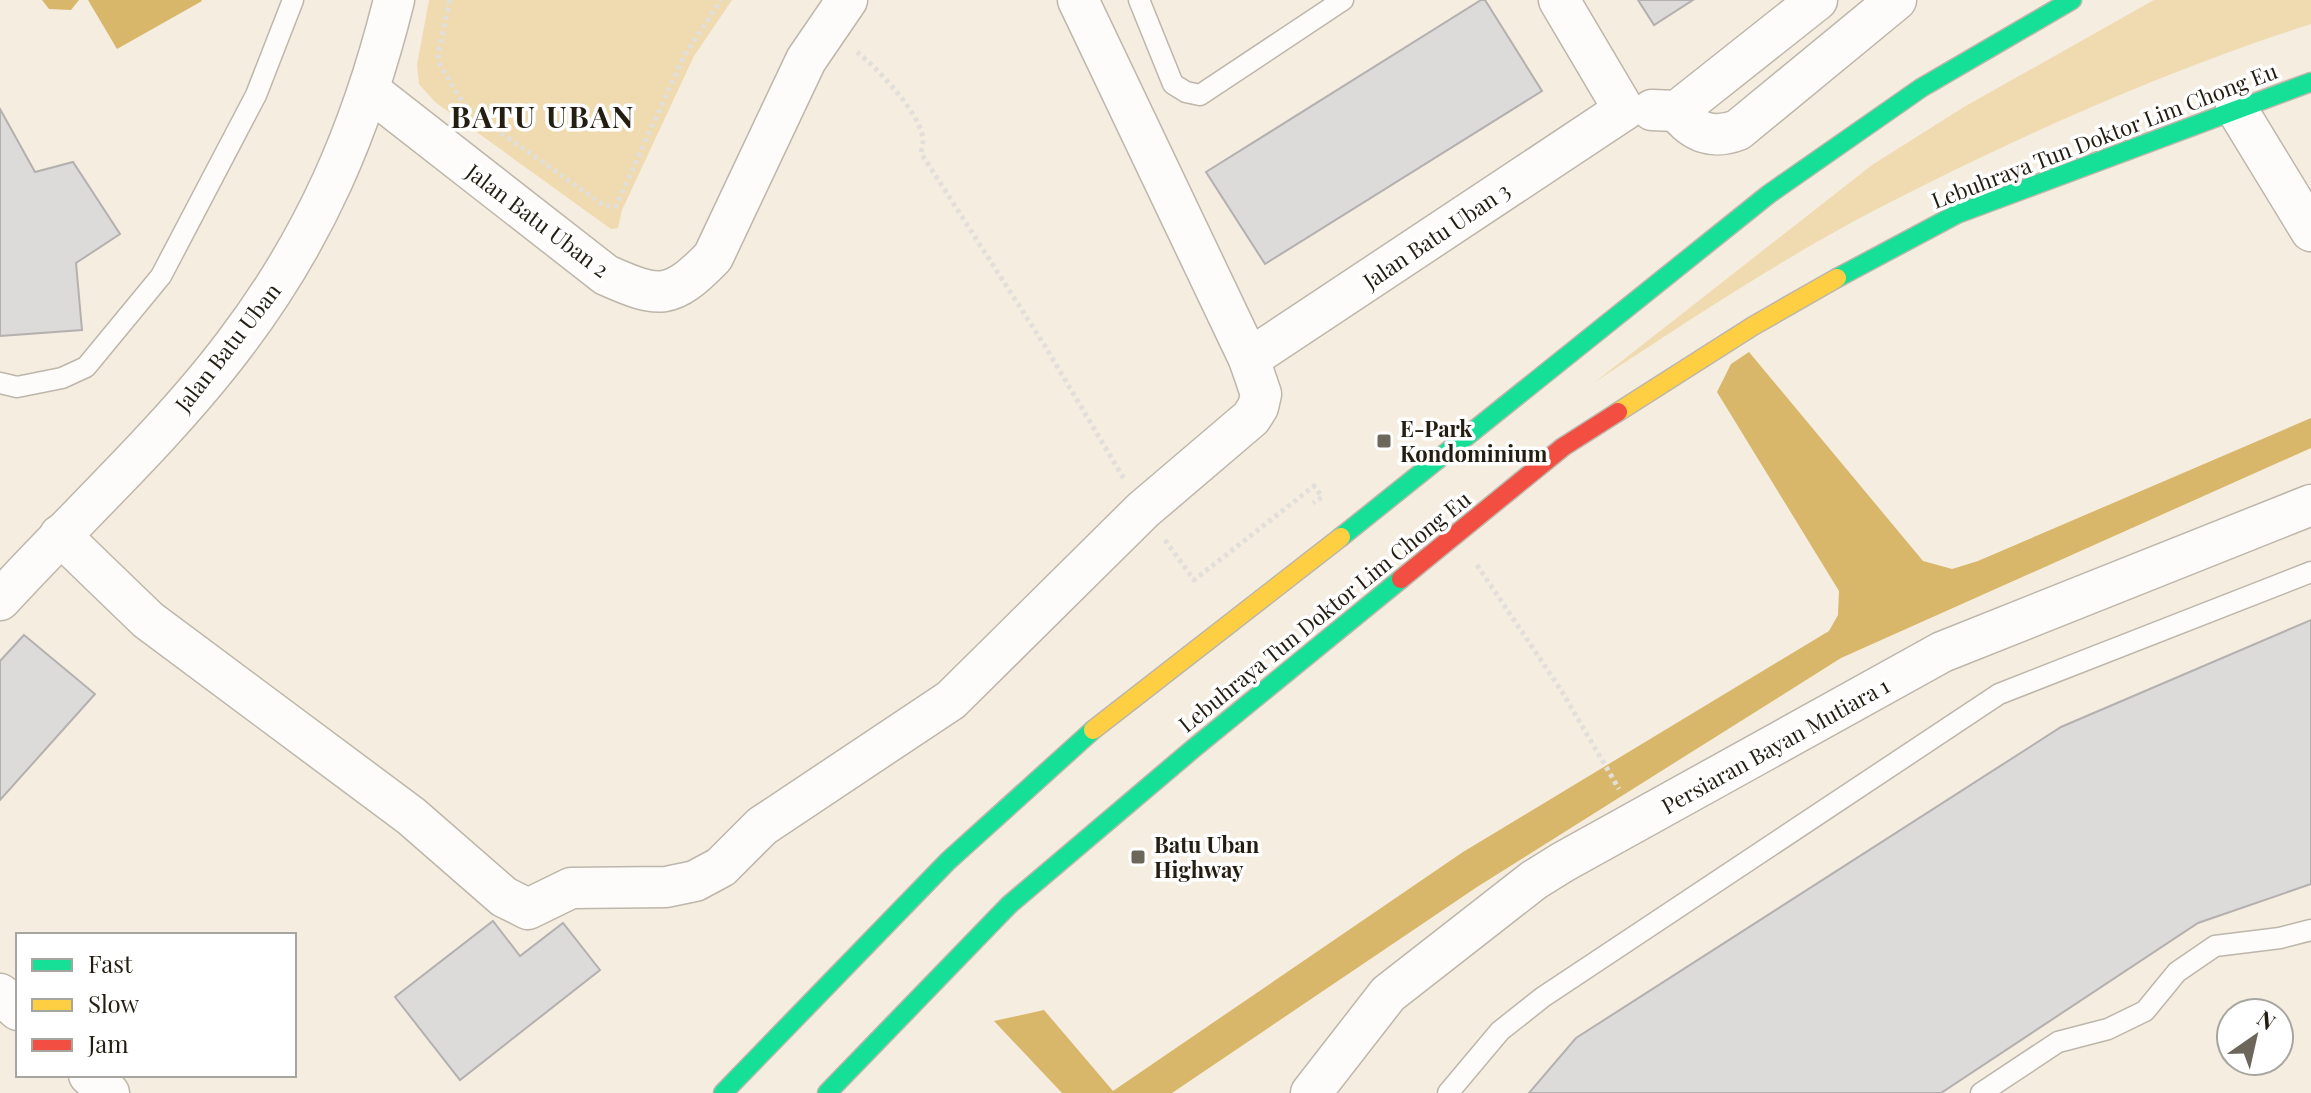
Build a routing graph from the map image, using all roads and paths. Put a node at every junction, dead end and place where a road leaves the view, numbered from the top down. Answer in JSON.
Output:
{"nodes":[{"id":1,"x":293,"y":0,"type":"edge"},
{"id":2,"x":394,"y":0,"type":"edge"},
{"id":3,"x":450,"y":0,"type":"edge"},
{"id":4,"x":721,"y":0,"type":"edge"},
{"id":5,"x":1078,"y":0,"type":"edge"},
{"id":6,"x":1139,"y":0,"type":"edge"},
{"id":7,"x":1343,"y":0,"type":"edge"},
{"id":8,"x":1559,"y":0,"type":"edge"},
{"id":9,"x":1817,"y":0,"type":"edge"},
{"id":10,"x":1896,"y":0,"type":"edge"},
{"id":11,"x":2072,"y":0,"type":"edge"},
{"id":12,"x":837,"y":14,"type":"edge"},
{"id":13,"x":2311,"y":82,"type":"edge"},
{"id":14,"x":369,"y":90,"type":"junction"},
{"id":15,"x":2236,"y":108,"type":"junction"},
{"id":16,"x":1624,"y":110,"type":"junction"},
{"id":17,"x":1677,"y":111,"type":"junction"},
{"id":18,"x":2311,"y":231,"type":"edge"},
{"id":19,"x":1249,"y":359,"type":"junction"},
{"id":20,"x":0,"y":383,"type":"edge"},
{"id":21,"x":1313,"y":503,"type":"dead end"},
{"id":22,"x":2311,"y":505,"type":"edge"},
{"id":23,"x":1143,"y":510,"type":"junction"},
{"id":24,"x":60,"y":535,"type":"junction"},
{"id":25,"x":1173,"y":550,"type":"dead end"},
{"id":26,"x":2311,"y":572,"type":"edge"},
{"id":27,"x":1467,"y":573,"type":"dead end"},
{"id":28,"x":0,"y":600,"type":"edge"},
{"id":29,"x":1620,"y":791,"type":"dead end"},
{"id":30,"x":2311,"y":930,"type":"edge"},
{"id":31,"x":0,"y":994,"type":"edge"},
{"id":32,"x":16,"y":1008,"type":"edge"},
{"id":33,"x":91,"y":1077,"type":"edge"},
{"id":34,"x":109,"y":1093,"type":"edge"},
{"id":35,"x":723,"y":1093,"type":"edge"},
{"id":36,"x":827,"y":1093,"type":"edge"},
{"id":37,"x":1311,"y":1093,"type":"edge"},
{"id":38,"x":1448,"y":1093,"type":"edge"},
{"id":39,"x":1981,"y":1093,"type":"edge"}],
"edges":[{"from":1,"to":20,"type":"lane"},
{"from":2,"to":14,"type":"street","name":"Jalan Batu Uban"},
{"from":3,"to":4,"type":"path"},
{"from":5,"to":19,"type":"street"},
{"from":6,"to":7,"type":"lane"},
{"from":8,"to":16,"type":"street"},
{"from":9,"to":17,"type":"street"},
{"from":10,"to":17,"type":"street"},
{"from":11,"to":35,"type":"highway"},
{"from":12,"to":14,"type":"street","name":"Jalan Batu Uban 2"},
{"from":12,"to":23,"type":"path"},
{"from":13,"to":15,"type":"highway","name":"Lebuhraya Tun Doktor Lim Chong Eu"},
{"from":14,"to":24,"type":"street","name":"Jalan Batu Uban"},
{"from":15,"to":18,"type":"street"},
{"from":15,"to":36,"type":"highway","name":"Lebuhraya Tun Doktor Lim Chong Eu"},
{"from":16,"to":17,"type":"street"},
{"from":16,"to":19,"type":"street","name":"Jalan Batu Uban 3"},
{"from":19,"to":23,"type":"street"},
{"from":21,"to":25,"type":"path"},
{"from":22,"to":37,"type":"street","name":"Persiaran Bayan Mutiara 1"},
{"from":23,"to":24,"type":"street"},
{"from":24,"to":28,"type":"street","name":"Jalan Batu Uban"},
{"from":26,"to":38,"type":"lane"},
{"from":27,"to":29,"type":"path"},
{"from":30,"to":39,"type":"lane"},
{"from":31,"to":32,"type":"street"},
{"from":33,"to":34,"type":"street"}]}
